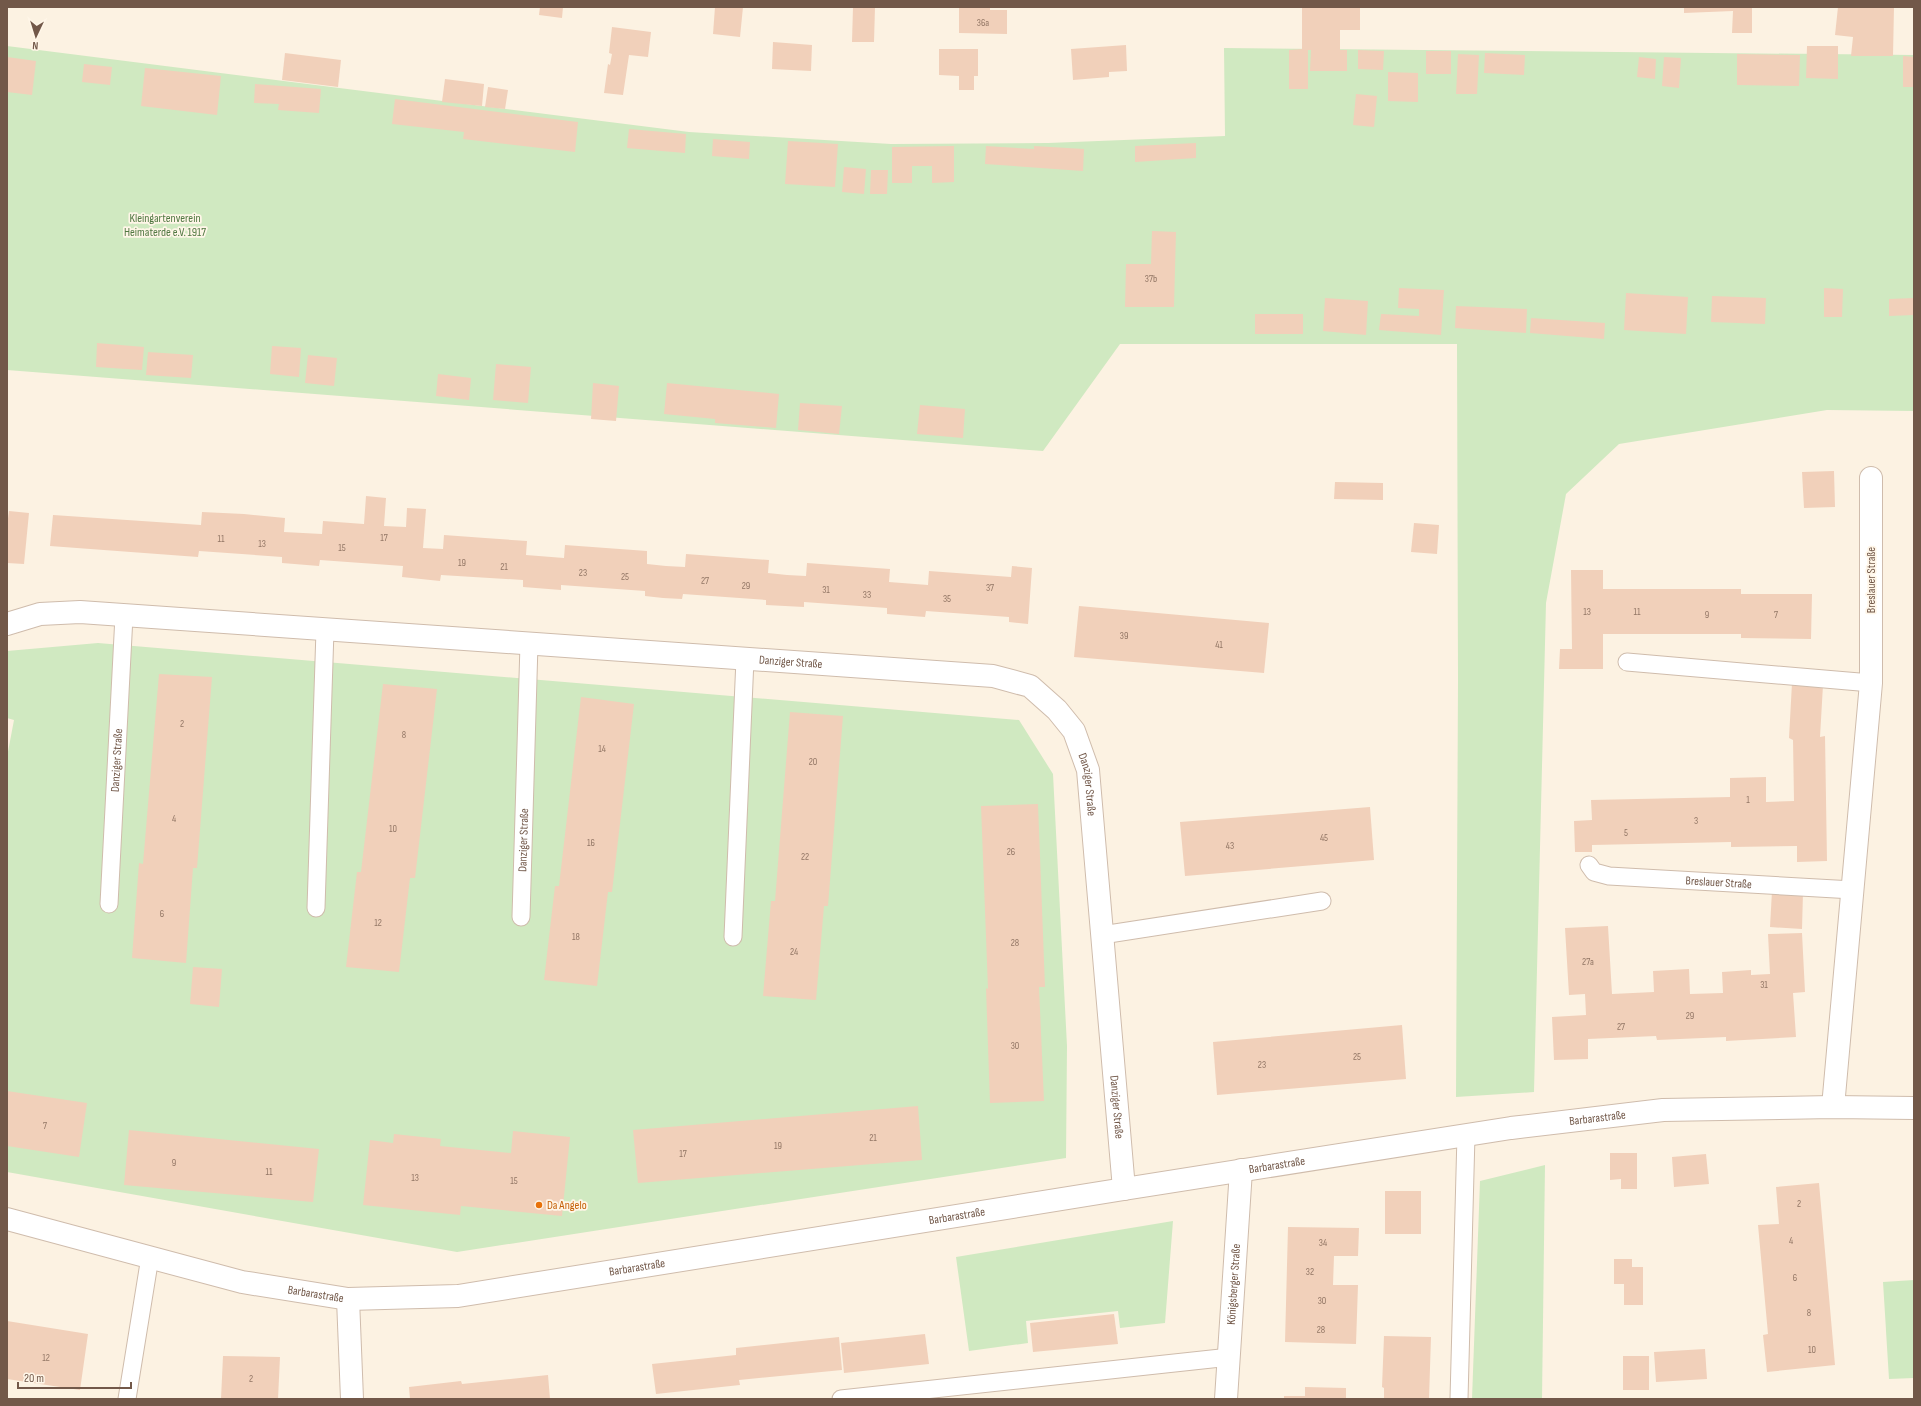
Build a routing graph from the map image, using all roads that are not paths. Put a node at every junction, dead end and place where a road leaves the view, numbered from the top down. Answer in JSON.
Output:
{"nodes":[{"id":1,"x":1871,"y":478,"type":"dead end"},
{"id":2,"x":124,"y":616,"type":"junction"},
{"id":3,"x":7,"y":624,"type":"edge"},
{"id":4,"x":326,"y":630,"type":"junction"},
{"id":5,"x":529,"y":644,"type":"junction"},
{"id":6,"x":745,"y":659,"type":"junction"},
{"id":7,"x":1627,"y":662,"type":"dead end"},
{"id":8,"x":1871,"y":683,"type":"junction"},
{"id":9,"x":1589,"y":865,"type":"dead end"},
{"id":10,"x":1853,"y":890,"type":"junction"},
{"id":11,"x":1322,"y":901,"type":"dead end"},
{"id":12,"x":109,"y":904,"type":"dead end"},
{"id":13,"x":316,"y":908,"type":"dead end"},
{"id":14,"x":521,"y":917,"type":"dead end"},
{"id":15,"x":1102,"y":935,"type":"junction"},
{"id":16,"x":733,"y":937,"type":"dead end"},
{"id":17,"x":1833,"y":1107,"type":"junction"},
{"id":18,"x":1914,"y":1108,"type":"edge"},
{"id":19,"x":1466,"y":1135,"type":"junction"},
{"id":20,"x":1241,"y":1170,"type":"junction"},
{"id":21,"x":1124,"y":1189,"type":"junction"},
{"id":22,"x":7,"y":1219,"type":"edge"},
{"id":23,"x":150,"y":1257,"type":"junction"},
{"id":24,"x":348,"y":1299,"type":"junction"},
{"id":25,"x":1230,"y":1357,"type":"junction"},
{"id":26,"x":127,"y":1399,"type":"edge"},
{"id":27,"x":352,"y":1399,"type":"edge"},
{"id":28,"x":841,"y":1399,"type":"edge"},
{"id":29,"x":1226,"y":1399,"type":"edge"},
{"id":30,"x":1459,"y":1399,"type":"edge"}],
"edges":[{"from":1,"to":8,"type":"street","name":"Breslauer Straße"},
{"from":2,"to":3,"type":"street","name":"Danziger Straße"},
{"from":2,"to":4,"type":"street","name":"Danziger Straße"},
{"from":2,"to":12,"type":"lane","name":"Danziger Straße"},
{"from":4,"to":5,"type":"street","name":"Danziger Straße"},
{"from":4,"to":13,"type":"lane"},
{"from":5,"to":6,"type":"street","name":"Danziger Straße"},
{"from":5,"to":14,"type":"lane","name":"Danziger Straße"},
{"from":6,"to":15,"type":"street","name":"Danziger Straße"},
{"from":6,"to":16,"type":"lane","name":"Danziger Straße"},
{"from":7,"to":8,"type":"lane"},
{"from":8,"to":10,"type":"street","name":"Breslauer Straße"},
{"from":9,"to":10,"type":"lane","name":"Breslauer Straße"},
{"from":10,"to":17,"type":"street","name":"Breslauer Straße"},
{"from":11,"to":15,"type":"lane"},
{"from":15,"to":21,"type":"street","name":"Danziger Straße"},
{"from":17,"to":18,"type":"street","name":"Barbarastraße"},
{"from":17,"to":19,"type":"street","name":"Barbarastraße"},
{"from":19,"to":20,"type":"street","name":"Barbarastraße"},
{"from":19,"to":30,"type":"lane"},
{"from":20,"to":21,"type":"street","name":"Barbarastraße"},
{"from":20,"to":25,"type":"street","name":"Königsberger Straße"},
{"from":21,"to":24,"type":"street","name":"Barbarastraße"},
{"from":22,"to":23,"type":"street","name":"Barbarastraße"},
{"from":23,"to":24,"type":"street","name":"Barbarastraße"},
{"from":23,"to":26,"type":"lane"},
{"from":24,"to":27,"type":"street"},
{"from":25,"to":28,"type":"lane"},
{"from":25,"to":29,"type":"street","name":"Königsberger Straße"}]}
